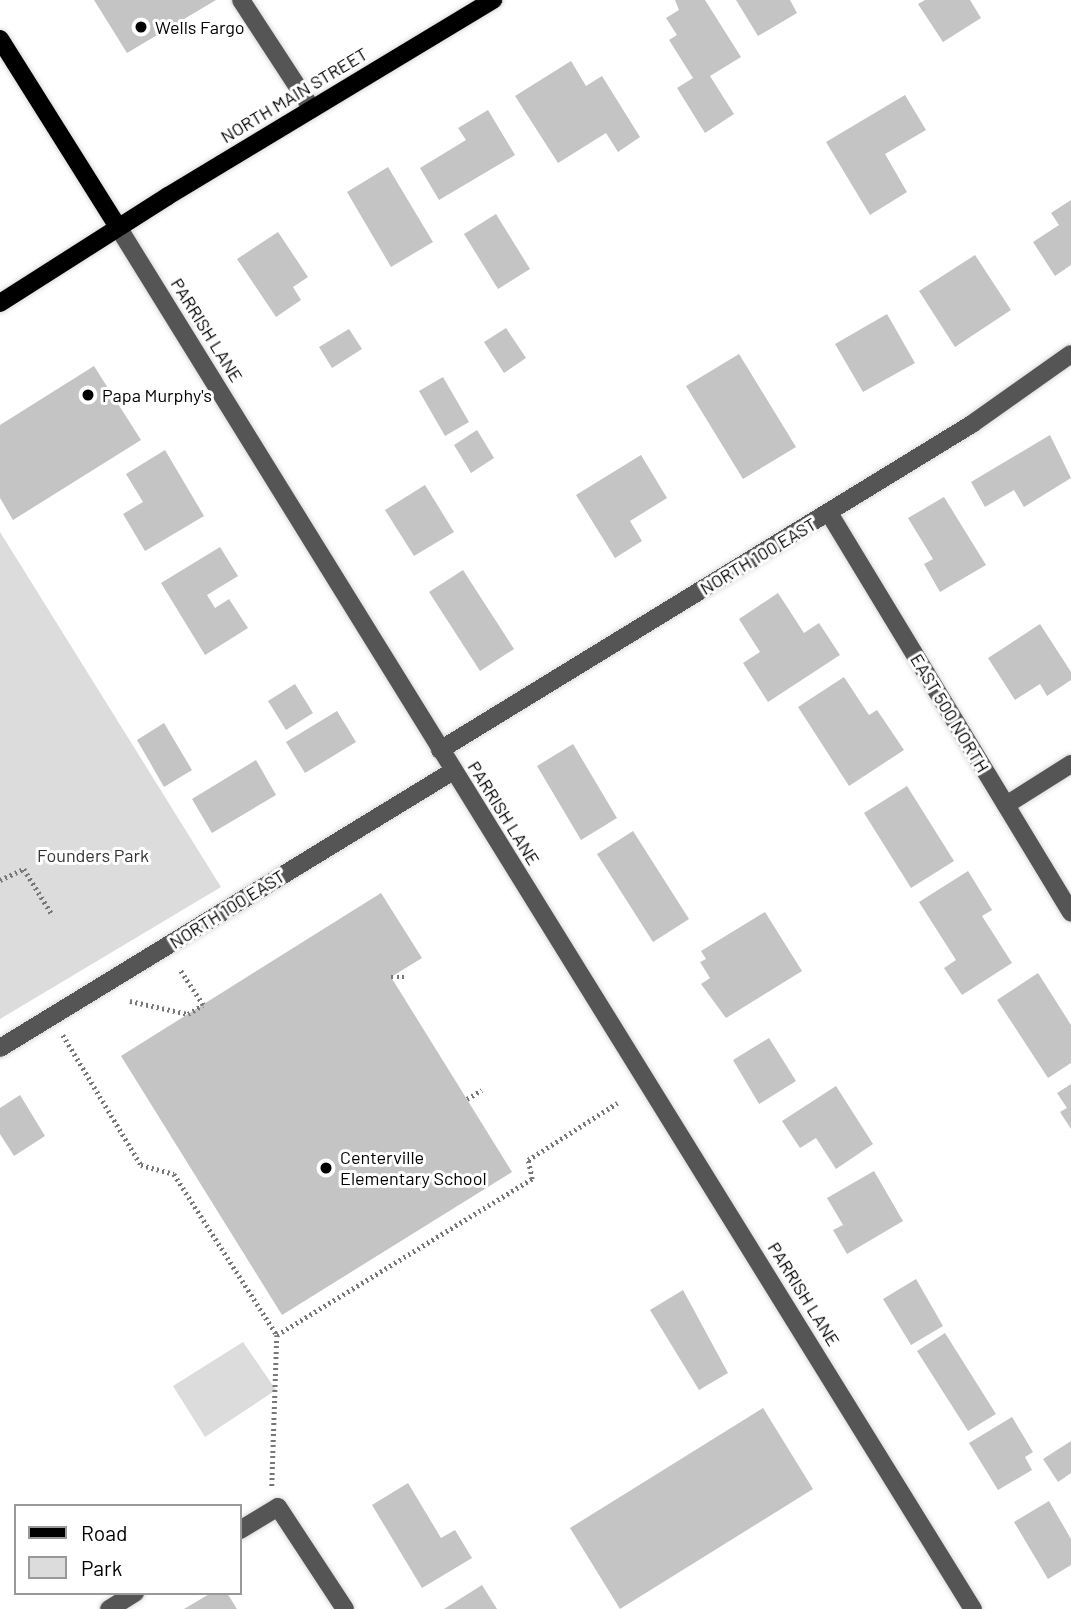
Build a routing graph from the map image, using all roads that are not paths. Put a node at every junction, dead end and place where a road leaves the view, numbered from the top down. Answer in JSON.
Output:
{"nodes":[{"id":1,"x":241,"y":0,"type":"edge"},
{"id":2,"x":493,"y":0,"type":"edge"},
{"id":3,"x":2,"y":47,"type":"edge"},
{"id":4,"x":312,"y":109,"type":"junction"},
{"id":5,"x":118,"y":226,"type":"junction"},
{"id":6,"x":0,"y":303,"type":"edge"},
{"id":7,"x":1071,"y":354,"type":"edge"},
{"id":8,"x":829,"y":513,"type":"junction"},
{"id":9,"x":440,"y":750,"type":"junction"},
{"id":10,"x":1071,"y":764,"type":"edge"},
{"id":11,"x":453,"y":771,"type":"junction"},
{"id":12,"x":1006,"y":804,"type":"junction"},
{"id":13,"x":1071,"y":912,"type":"edge"},
{"id":14,"x":0,"y":1048,"type":"edge"},
{"id":15,"x":242,"y":1529,"type":"edge"},
{"id":16,"x":132,"y":1595,"type":"edge"},
{"id":17,"x":109,"y":1609,"type":"edge"},
{"id":18,"x":345,"y":1609,"type":"edge"},
{"id":19,"x":973,"y":1609,"type":"edge"}],
"edges":[{"from":1,"to":4,"type":"street"},
{"from":2,"to":4,"type":"main road","name":"NORTH MAIN STREET"},
{"from":3,"to":5,"type":"main road","name":"PARRISH LANE"},
{"from":4,"to":5,"type":"main road","name":"NORTH MAIN STREET"},
{"from":5,"to":6,"type":"main road","name":"NORTH MAIN STREET"},
{"from":5,"to":9,"type":"street","name":"PARRISH LANE"},
{"from":7,"to":8,"type":"street","name":"NORTH 100 EAST"},
{"from":8,"to":9,"type":"street","name":"NORTH 100 EAST"},
{"from":8,"to":12,"type":"street","name":"EAST 500 NORTH"},
{"from":9,"to":11,"type":"street","name":"PARRISH LANE"},
{"from":10,"to":12,"type":"street"},
{"from":11,"to":14,"type":"street","name":"NORTH 100 EAST"},
{"from":11,"to":19,"type":"street","name":"PARRISH LANE"},
{"from":12,"to":13,"type":"street","name":"EAST 500 NORTH"},
{"from":15,"to":18,"type":"street"},
{"from":16,"to":17,"type":"street"}]}
